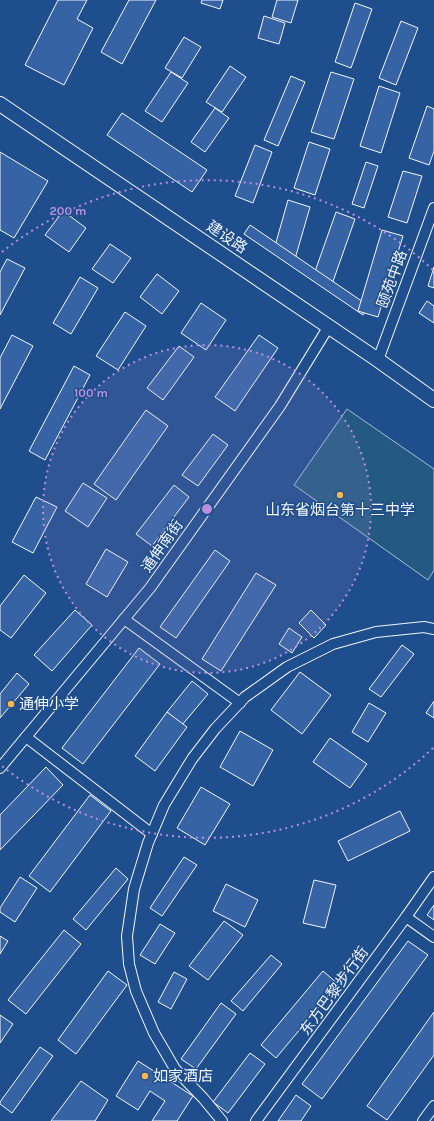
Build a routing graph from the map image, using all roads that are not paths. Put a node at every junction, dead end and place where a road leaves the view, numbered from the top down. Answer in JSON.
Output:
{"nodes":[{"id":1,"x":0,"y":104,"type":"edge"},
{"id":2,"x":434,"y":208,"type":"edge"},
{"id":3,"x":329,"y":326,"type":"junction"},
{"id":4,"x":378,"y":360,"type":"junction"},
{"id":5,"x":434,"y":400,"type":"edge"},
{"id":6,"x":124,"y":619,"type":"junction"},
{"id":7,"x":434,"y":629,"type":"edge"},
{"id":8,"x":240,"y":703,"type":"junction"},
{"id":9,"x":26,"y":737,"type":"junction"},
{"id":10,"x":0,"y":768,"type":"edge"},
{"id":11,"x":152,"y":834,"type":"junction"},
{"id":12,"x":434,"y":877,"type":"edge"},
{"id":13,"x":406,"y":917,"type":"junction"},
{"id":14,"x":434,"y":937,"type":"edge"},
{"id":15,"x":434,"y":1106,"type":"edge"},
{"id":16,"x":222,"y":1121,"type":"edge"},
{"id":17,"x":256,"y":1121,"type":"edge"},
{"id":18,"x":424,"y":1121,"type":"edge"}],
"edges":[{"from":1,"to":3,"type":"street","name":"建设路"},
{"from":2,"to":4,"type":"street","name":"颐苑中路"},
{"from":3,"to":4,"type":"street","name":"建设路"},
{"from":3,"to":6,"type":"street","name":"通伸南街"},
{"from":4,"to":5,"type":"street","name":"建设路"},
{"from":6,"to":8,"type":"street"},
{"from":6,"to":9,"type":"street","name":"通伸南街"},
{"from":7,"to":8,"type":"street"},
{"from":8,"to":11,"type":"street"},
{"from":9,"to":10,"type":"street","name":"通伸南街"},
{"from":9,"to":11,"type":"street"},
{"from":11,"to":16,"type":"street"},
{"from":12,"to":13,"type":"street","name":"东方巴黎步行街"},
{"from":13,"to":14,"type":"street"},
{"from":13,"to":17,"type":"street","name":"东方巴黎步行街"},
{"from":15,"to":18,"type":"street"}]}
